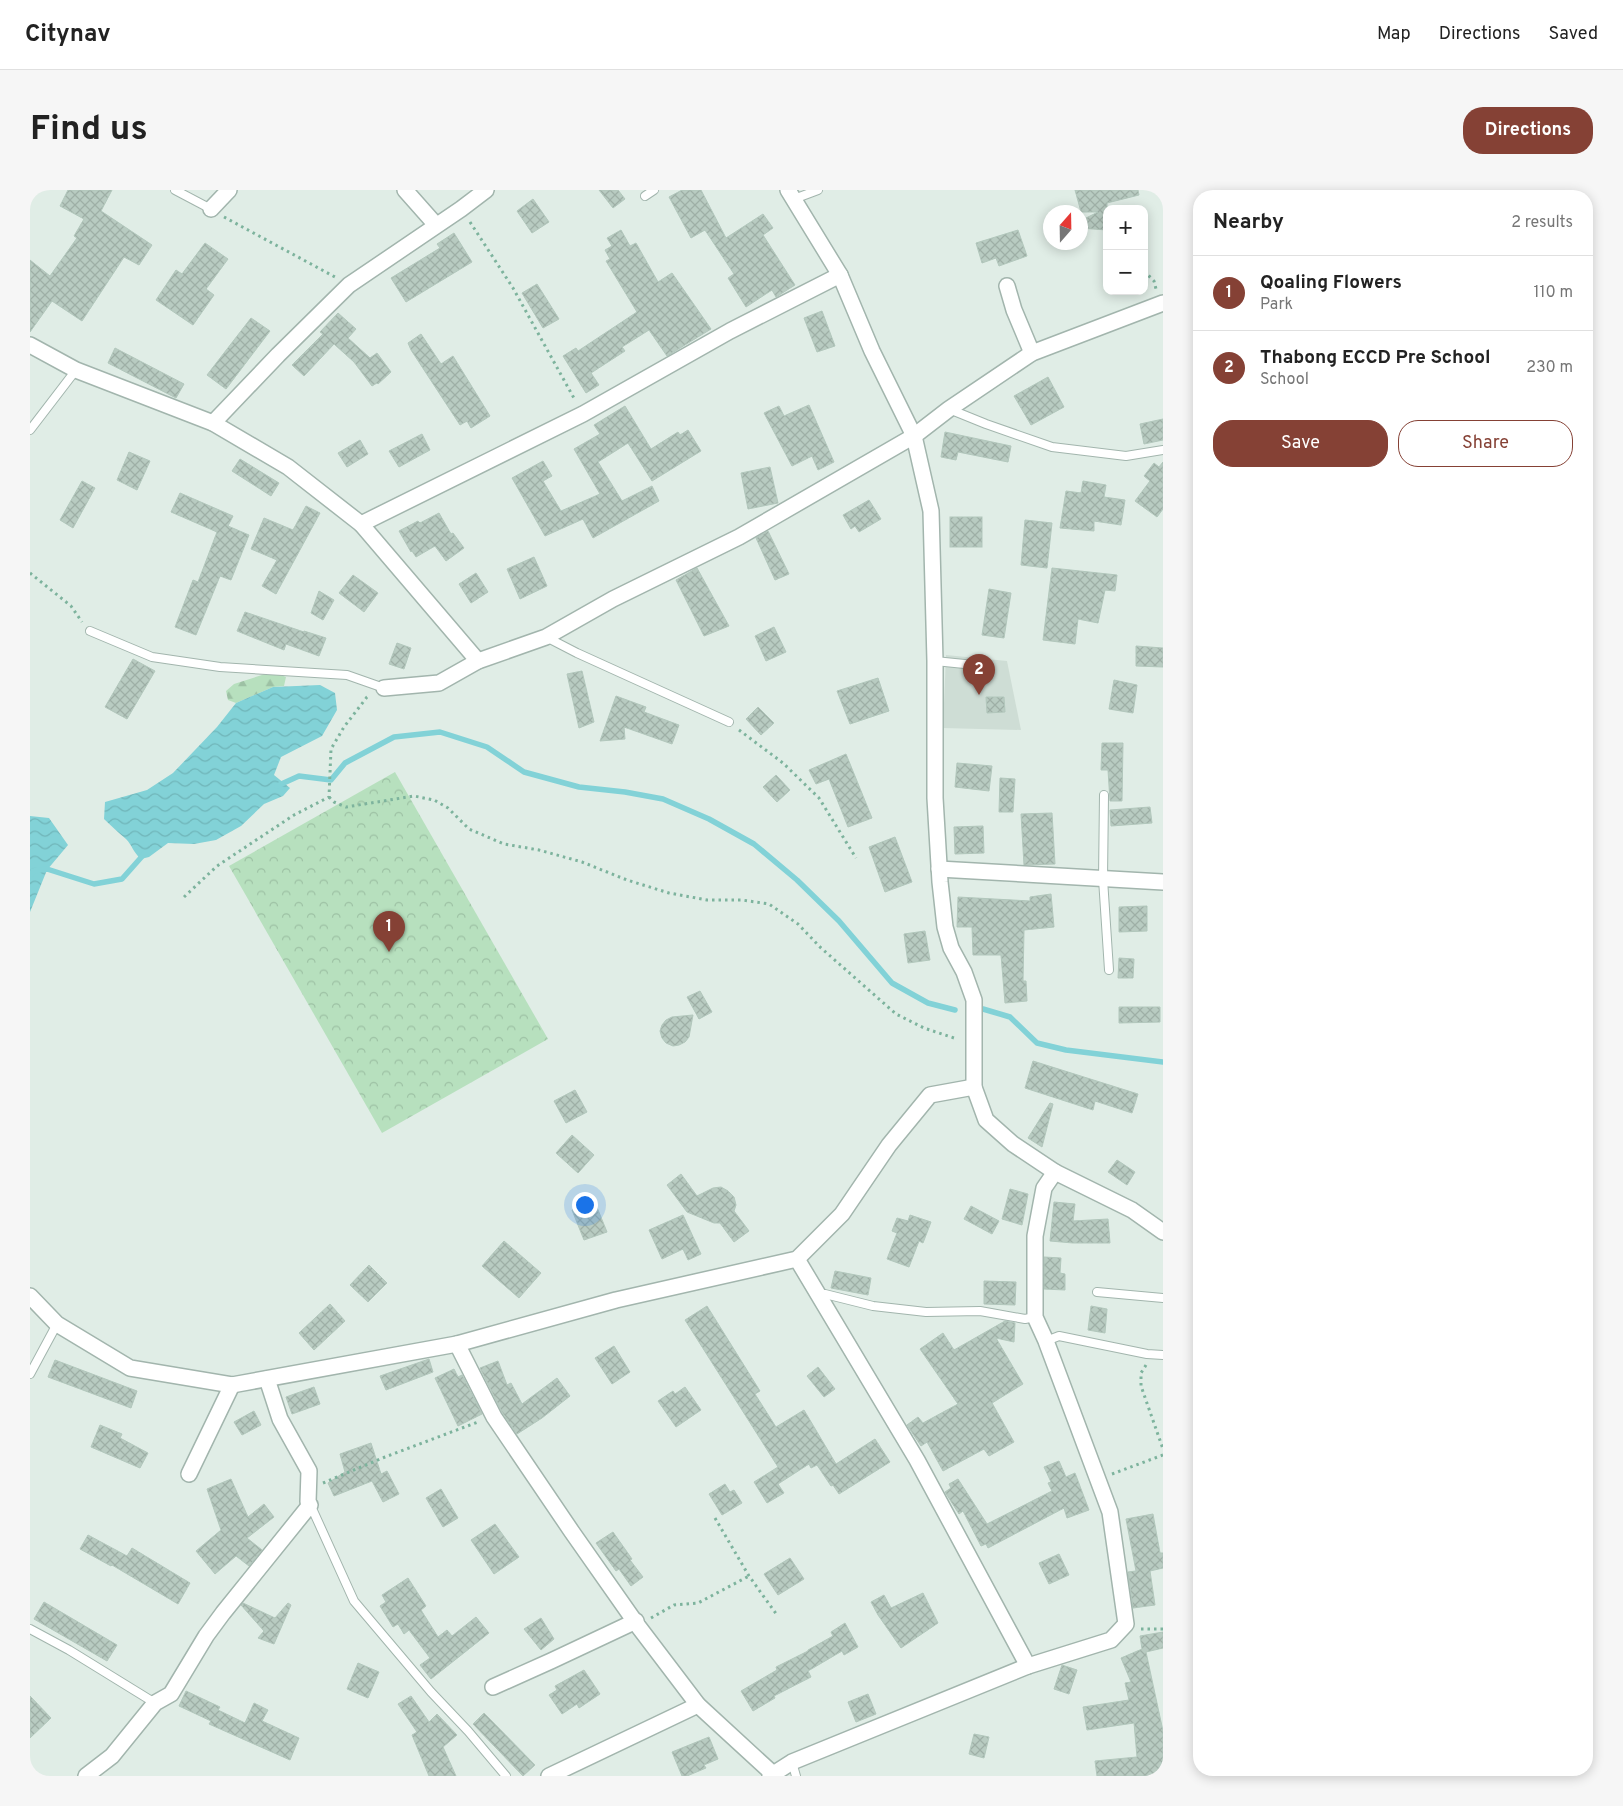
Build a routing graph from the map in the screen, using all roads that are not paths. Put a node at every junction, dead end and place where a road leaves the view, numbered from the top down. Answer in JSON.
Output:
{"nodes":[{"id":1,"x":175,"y":190,"type":"edge"},
{"id":2,"x":228,"y":190,"type":"edge"},
{"id":3,"x":405,"y":190,"type":"edge"},
{"id":4,"x":486,"y":190,"type":"edge"},
{"id":5,"x":654,"y":190,"type":"edge"},
{"id":6,"x":818,"y":190,"type":"edge"},
{"id":7,"x":791,"y":194,"type":"edge"},
{"id":8,"x":646,"y":196,"type":"dead end"},
{"id":9,"x":211,"y":209,"type":"joint"},
{"id":10,"x":436,"y":225,"type":"junction"},
{"id":11,"x":840,"y":275,"type":"junction"},
{"id":12,"x":1007,"y":286,"type":"dead end"},
{"id":13,"x":1161,"y":304,"type":"edge"},
{"id":14,"x":30,"y":344,"type":"edge"},
{"id":15,"x":1032,"y":353,"type":"junction"},
{"id":16,"x":76,"y":370,"type":"junction"},
{"id":17,"x":949,"y":409,"type":"junction"},
{"id":18,"x":214,"y":423,"type":"junction"},
{"id":19,"x":30,"y":430,"type":"edge"},
{"id":20,"x":914,"y":436,"type":"junction"},
{"id":21,"x":1163,"y":450,"type":"edge"},
{"id":22,"x":361,"y":524,"type":"junction"},
{"id":23,"x":90,"y":631,"type":"road end"},
{"id":24,"x":546,"y":636,"type":"junction"},
{"id":25,"x":478,"y":661,"type":"junction"},
{"id":26,"x":935,"y":661,"type":"junction"},
{"id":27,"x":984,"y":666,"type":"dead end"},
{"id":28,"x":384,"y":688,"type":"joint"},
{"id":29,"x":729,"y":722,"type":"road end"},
{"id":30,"x":1104,"y":795,"type":"dead end"},
{"id":31,"x":940,"y":869,"type":"junction"},
{"id":32,"x":1103,"y":879,"type":"junction"},
{"id":33,"x":1163,"y":882,"type":"edge"},
{"id":34,"x":1109,"y":970,"type":"dead end"},
{"id":35,"x":974,"y":1088,"type":"junction"},
{"id":36,"x":1055,"y":1172,"type":"junction"},
{"id":37,"x":1163,"y":1232,"type":"edge"},
{"id":38,"x":796,"y":1259,"type":"junction"},
{"id":39,"x":1098,"y":1292,"type":"dead end"},
{"id":40,"x":30,"y":1296,"type":"edge"},
{"id":41,"x":1163,"y":1298,"type":"edge"},
{"id":42,"x":823,"y":1301,"type":"junction"},
{"id":43,"x":1035,"y":1317,"type":"junction"},
{"id":44,"x":57,"y":1324,"type":"junction"},
{"id":45,"x":1046,"y":1341,"type":"junction"},
{"id":46,"x":457,"y":1344,"type":"junction"},
{"id":47,"x":1163,"y":1355,"type":"edge"},
{"id":48,"x":30,"y":1374,"type":"edge"},
{"id":49,"x":267,"y":1379,"type":"junction"},
{"id":50,"x":232,"y":1385,"type":"junction"},
{"id":51,"x":189,"y":1474,"type":"dead end"},
{"id":52,"x":309,"y":1498,"type":"junction"},
{"id":53,"x":637,"y":1623,"type":"junction"},
{"id":54,"x":30,"y":1629,"type":"edge"},
{"id":55,"x":1028,"y":1666,"type":"junction"},
{"id":56,"x":493,"y":1687,"type":"dead end"},
{"id":57,"x":155,"y":1703,"type":"junction"},
{"id":58,"x":698,"y":1706,"type":"junction"},
{"id":59,"x":794,"y":1769,"type":"edge"},
{"id":60,"x":771,"y":1775,"type":"edge"},
{"id":61,"x":86,"y":1776,"type":"edge"},
{"id":62,"x":506,"y":1776,"type":"edge"},
{"id":63,"x":549,"y":1776,"type":"edge"}],
"edges":[{"from":1,"to":9,"type":"lane"},
{"from":2,"to":9,"type":"street"},
{"from":3,"to":10,"type":"street"},
{"from":4,"to":10,"type":"street"},
{"from":5,"to":8,"type":"lane"},
{"from":6,"to":7,"type":"lane"},
{"from":7,"to":11,"type":"street"},
{"from":10,"to":18,"type":"street"},
{"from":11,"to":20,"type":"street"},
{"from":11,"to":22,"type":"street"},
{"from":12,"to":15,"type":"street"},
{"from":13,"to":15,"type":"street"},
{"from":14,"to":16,"type":"street"},
{"from":15,"to":17,"type":"street"},
{"from":16,"to":18,"type":"street"},
{"from":16,"to":19,"type":"lane"},
{"from":17,"to":20,"type":"street"},
{"from":17,"to":21,"type":"lane"},
{"from":18,"to":22,"type":"street"},
{"from":20,"to":24,"type":"street"},
{"from":20,"to":26,"type":"street"},
{"from":22,"to":25,"type":"street"},
{"from":23,"to":28,"type":"lane"},
{"from":24,"to":25,"type":"street"},
{"from":24,"to":29,"type":"lane"},
{"from":25,"to":28,"type":"street"},
{"from":26,"to":27,"type":"lane"},
{"from":26,"to":31,"type":"street"},
{"from":30,"to":32,"type":"lane"},
{"from":31,"to":32,"type":"street"},
{"from":31,"to":35,"type":"street"},
{"from":32,"to":33,"type":"street"},
{"from":32,"to":34,"type":"lane"},
{"from":35,"to":36,"type":"street"},
{"from":35,"to":38,"type":"street"},
{"from":36,"to":37,"type":"street"},
{"from":36,"to":43,"type":"street"},
{"from":38,"to":42,"type":"street"},
{"from":38,"to":46,"type":"street"},
{"from":39,"to":41,"type":"lane"},
{"from":40,"to":44,"type":"street"},
{"from":42,"to":43,"type":"lane"},
{"from":42,"to":55,"type":"street"},
{"from":43,"to":45,"type":"street"},
{"from":44,"to":48,"type":"lane"},
{"from":44,"to":50,"type":"street"},
{"from":45,"to":47,"type":"lane"},
{"from":45,"to":55,"type":"street"},
{"from":46,"to":49,"type":"street"},
{"from":46,"to":53,"type":"street"},
{"from":49,"to":50,"type":"street"},
{"from":49,"to":52,"type":"street"},
{"from":50,"to":51,"type":"street"},
{"from":52,"to":57,"type":"street"},
{"from":52,"to":62,"type":"lane"},
{"from":53,"to":56,"type":"street"},
{"from":53,"to":58,"type":"street"},
{"from":54,"to":57,"type":"lane"},
{"from":55,"to":59,"type":"street"},
{"from":57,"to":61,"type":"street"},
{"from":58,"to":60,"type":"street"},
{"from":58,"to":63,"type":"street"},
{"from":59,"to":60,"type":"street"}]}
